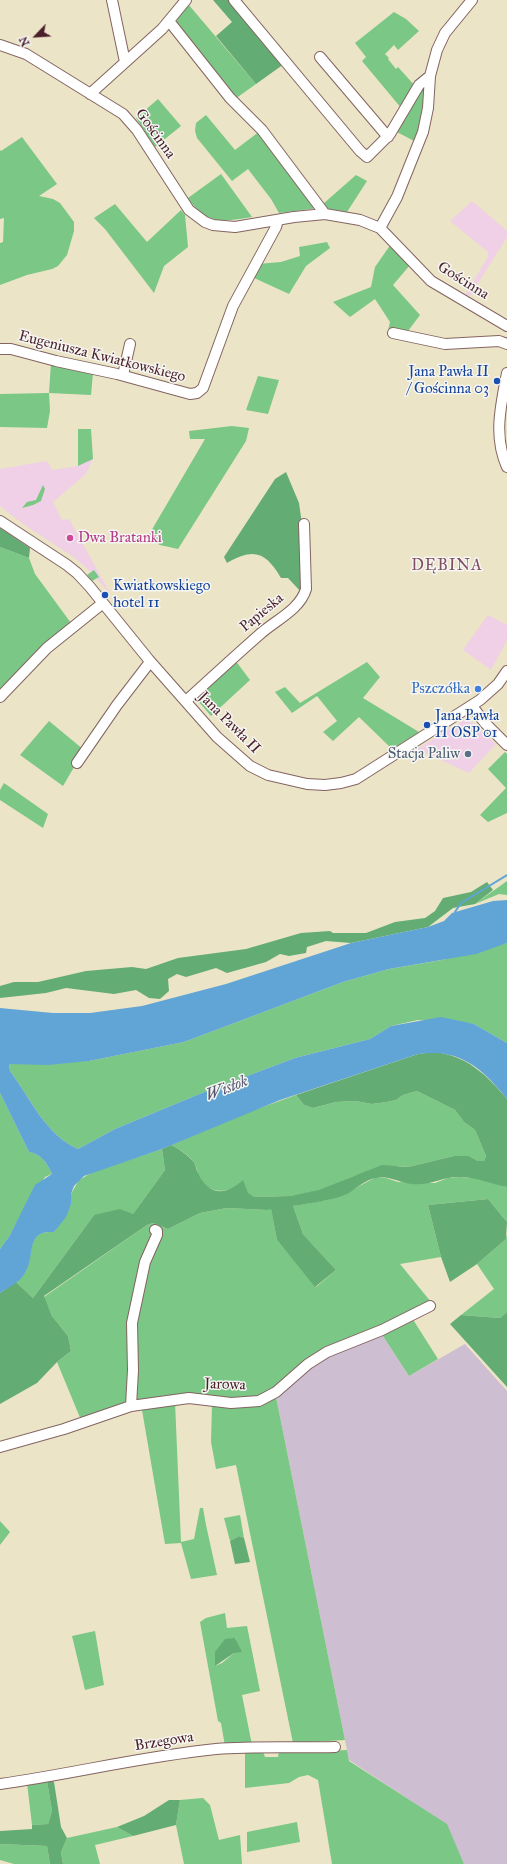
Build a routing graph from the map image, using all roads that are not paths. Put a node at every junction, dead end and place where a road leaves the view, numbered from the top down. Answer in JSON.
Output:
{"nodes":[{"id":1,"x":112,"y":0,"type":"edge"},
{"id":2,"x":186,"y":0,"type":"edge"},
{"id":3,"x":234,"y":0,"type":"edge"},
{"id":4,"x":472,"y":0,"type":"edge"},
{"id":5,"x":169,"y":21,"type":"junction"},
{"id":6,"x":0,"y":45,"type":"edge"},
{"id":7,"x":320,"y":57,"type":"dead end"},
{"id":8,"x":125,"y":62,"type":"junction"},
{"id":9,"x":430,"y":76,"type":"junction"},
{"id":10,"x":90,"y":94,"type":"junction"},
{"id":11,"x":388,"y":136,"type":"junction"},
{"id":12,"x":325,"y":214,"type":"junction"},
{"id":13,"x":278,"y":220,"type":"junction"},
{"id":14,"x":380,"y":228,"type":"junction"},
{"id":15,"x":507,"y":326,"type":"edge"},
{"id":16,"x":393,"y":333,"type":"dead end"},
{"id":17,"x":130,"y":344,"type":"dead end"},
{"id":18,"x":507,"y":344,"type":"edge"},
{"id":19,"x":0,"y":348,"type":"edge"},
{"id":20,"x":507,"y":373,"type":"edge"},
{"id":21,"x":123,"y":375,"type":"junction"},
{"id":22,"x":507,"y":467,"type":"edge"},
{"id":23,"x":0,"y":521,"type":"edge"},
{"id":24,"x":304,"y":524,"type":"dead end"},
{"id":25,"x":103,"y":603,"type":"junction"},
{"id":26,"x":149,"y":661,"type":"junction"},
{"id":27,"x":507,"y":671,"type":"edge"},
{"id":28,"x":0,"y":697,"type":"edge"},
{"id":29,"x":186,"y":701,"type":"junction"},
{"id":30,"x":472,"y":706,"type":"junction"},
{"id":31,"x":507,"y":745,"type":"edge"},
{"id":32,"x":77,"y":763,"type":"dead end"},
{"id":33,"x":155,"y":1230,"type":"dead end"},
{"id":34,"x":430,"y":1306,"type":"dead end"},
{"id":35,"x":131,"y":1406,"type":"junction"},
{"id":36,"x":0,"y":1447,"type":"edge"},
{"id":37,"x":335,"y":1747,"type":"dead end"},
{"id":38,"x":0,"y":1784,"type":"edge"}],
"edges":[{"from":1,"to":8,"type":"street"},
{"from":2,"to":5,"type":"street"},
{"from":3,"to":11,"type":"street"},
{"from":4,"to":9,"type":"street"},
{"from":5,"to":8,"type":"street"},
{"from":5,"to":12,"type":"street"},
{"from":6,"to":10,"type":"street","name":"Gościnna"},
{"from":7,"to":11,"type":"street"},
{"from":8,"to":10,"type":"street"},
{"from":9,"to":11,"type":"street"},
{"from":9,"to":14,"type":"street"},
{"from":10,"to":13,"type":"street","name":"Gościnna"},
{"from":12,"to":13,"type":"street","name":"Gościnna"},
{"from":12,"to":14,"type":"street","name":"Gościnna"},
{"from":13,"to":21,"type":"street","name":"Eugeniusza Kwiatkowskiego"},
{"from":14,"to":15,"type":"street","name":"Gościnna"},
{"from":16,"to":18,"type":"street"},
{"from":17,"to":21,"type":"street"},
{"from":19,"to":21,"type":"street","name":"Eugeniusza Kwiatkowskiego"},
{"from":20,"to":22,"type":"street"},
{"from":23,"to":25,"type":"street"},
{"from":24,"to":29,"type":"street","name":"Papieska"},
{"from":25,"to":26,"type":"street"},
{"from":25,"to":28,"type":"street"},
{"from":26,"to":29,"type":"street","name":"Jana Pawła II"},
{"from":26,"to":32,"type":"street"},
{"from":27,"to":30,"type":"street","name":"Jana Pawła II"},
{"from":29,"to":30,"type":"street","name":"Jana Pawła II"},
{"from":30,"to":31,"type":"street"},
{"from":33,"to":35,"type":"street"},
{"from":34,"to":35,"type":"street","name":"Jarowa"},
{"from":35,"to":36,"type":"street","name":"Jarowa"},
{"from":37,"to":38,"type":"street","name":"Brzegowa"}]}
